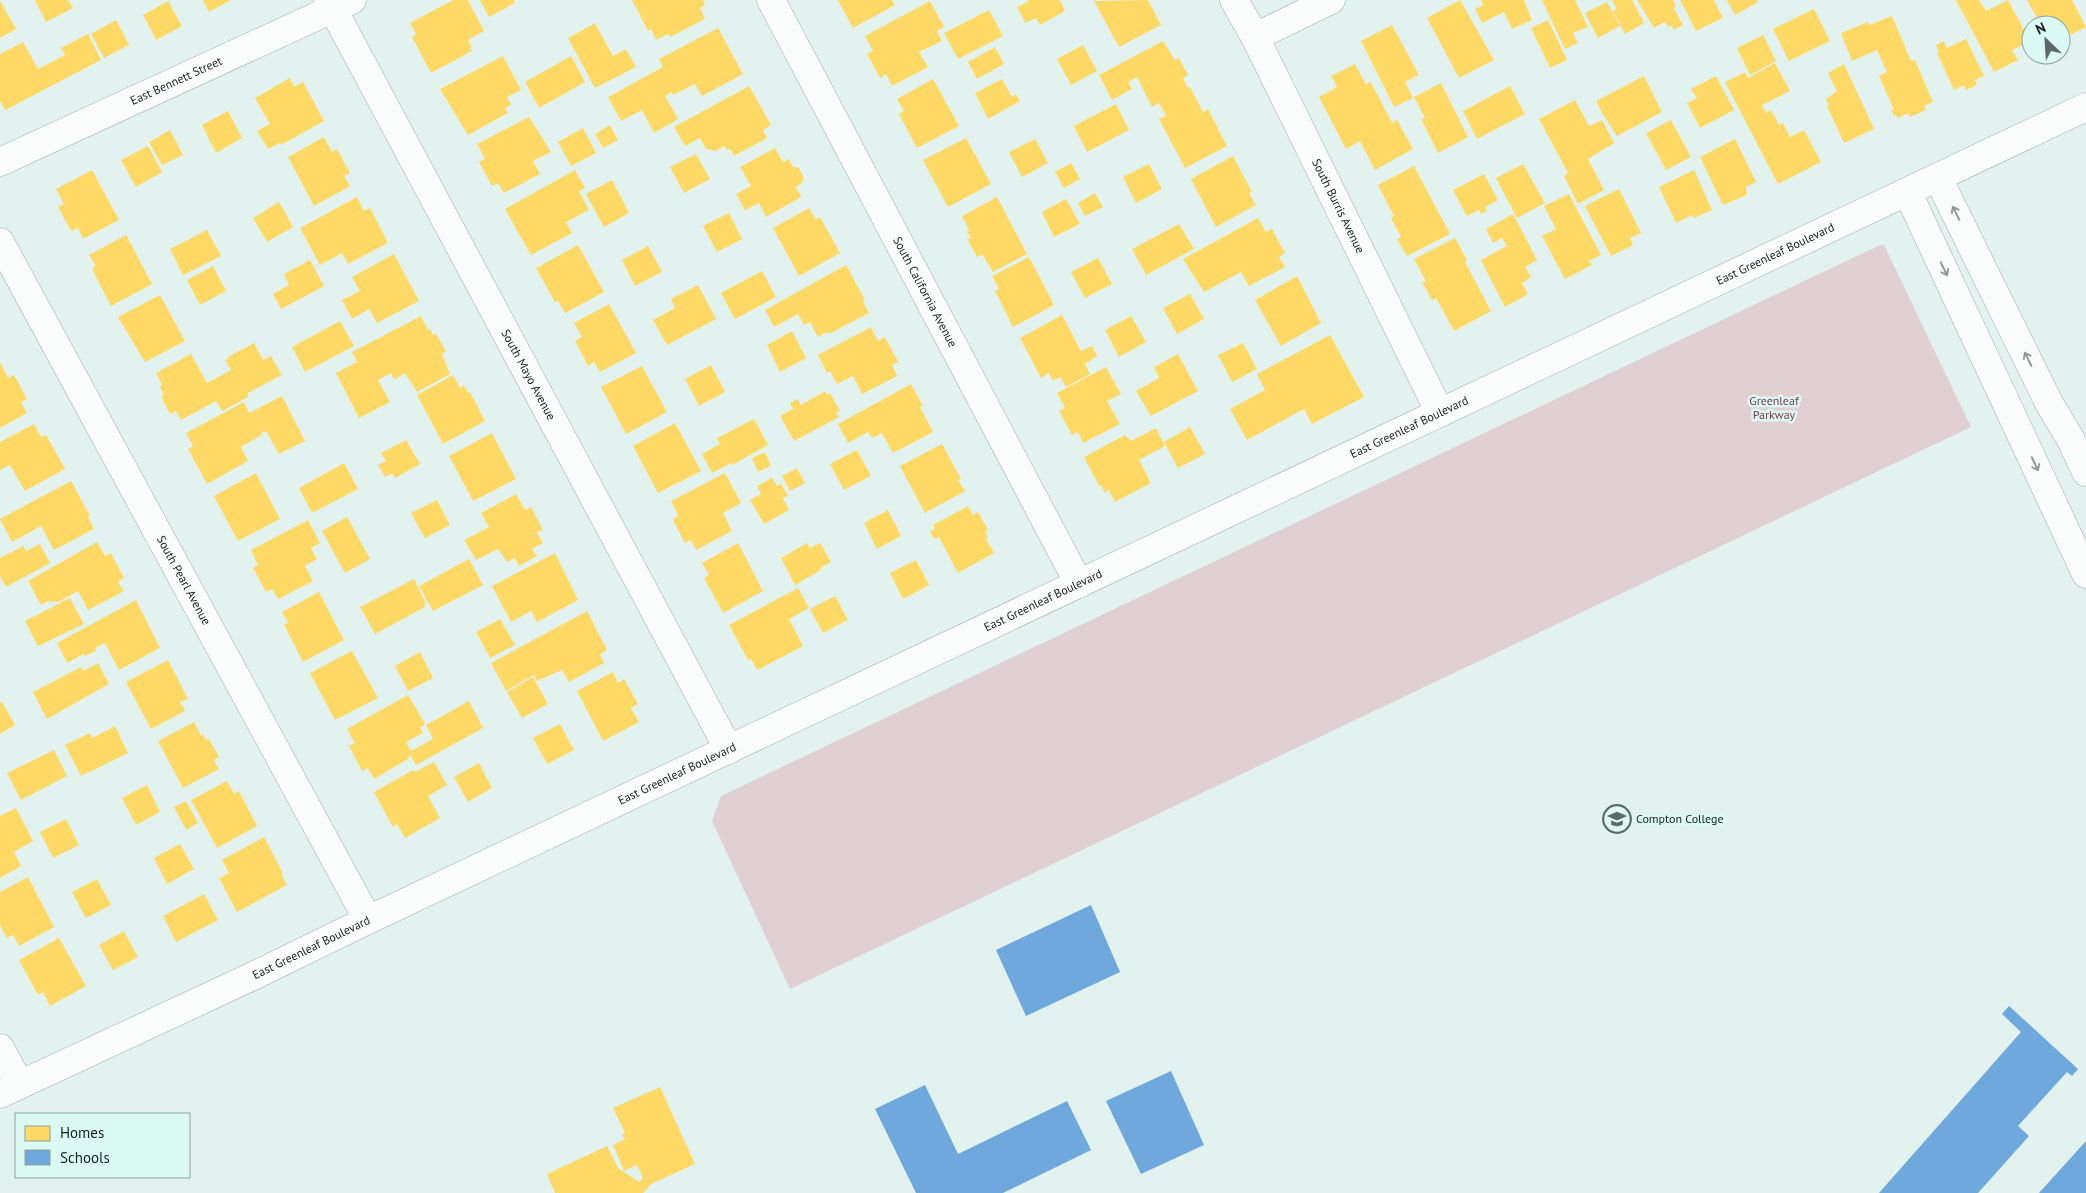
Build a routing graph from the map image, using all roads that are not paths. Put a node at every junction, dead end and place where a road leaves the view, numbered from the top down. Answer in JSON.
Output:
{"nodes":[{"id":1,"x":771,"y":0,"type":"edge"},
{"id":2,"x":1234,"y":0,"type":"edge"},
{"id":3,"x":1331,"y":0,"type":"edge"},
{"id":4,"x":338,"y":3,"type":"edge"},
{"id":5,"x":1255,"y":37,"type":"junction"},
{"id":6,"x":2086,"y":108,"type":"edge"},
{"id":7,"x":0,"y":162,"type":"edge"},
{"id":8,"x":1938,"y":178,"type":"junction"},
{"id":9,"x":1908,"y":193,"type":"junction"},
{"id":10,"x":0,"y":242,"type":"edge"},
{"id":11,"x":1440,"y":413,"type":"junction"},
{"id":12,"x":2086,"y":472,"type":"edge"},
{"id":13,"x":2086,"y":574,"type":"edge"},
{"id":14,"x":1079,"y":584,"type":"junction"},
{"id":15,"x":728,"y":750,"type":"junction"},
{"id":16,"x":368,"y":920,"type":"junction"},
{"id":17,"x":0,"y":1048,"type":"edge"},
{"id":18,"x":10,"y":1089,"type":"edge"}],
"edges":[{"from":1,"to":14,"type":"street","name":"South California Avenue"},
{"from":2,"to":5,"type":"street","name":"South Burris Avenue"},
{"from":3,"to":5,"type":"street"},
{"from":4,"to":7,"type":"street","name":"East Bennett Street"},
{"from":4,"to":15,"type":"street","name":"South Mayo Avenue"},
{"from":5,"to":11,"type":"street","name":"South Burris Avenue"},
{"from":6,"to":8,"type":"street","name":"East Greenleaf Boulevard"},
{"from":8,"to":9,"type":"street","name":"East Greenleaf Boulevard"},
{"from":12,"to":8,"type":"street","one_way":true},
{"from":9,"to":11,"type":"street","name":"East Greenleaf Boulevard"},
{"from":9,"to":13,"type":"street","one_way":true},
{"from":10,"to":16,"type":"street","name":"South Pearl Avenue"},
{"from":11,"to":14,"type":"street","name":"East Greenleaf Boulevard"},
{"from":14,"to":15,"type":"street","name":"East Greenleaf Boulevard"},
{"from":15,"to":16,"type":"street","name":"East Greenleaf Boulevard"},
{"from":16,"to":18,"type":"street","name":"East Greenleaf Boulevard"},
{"from":17,"to":18,"type":"street"}]}
